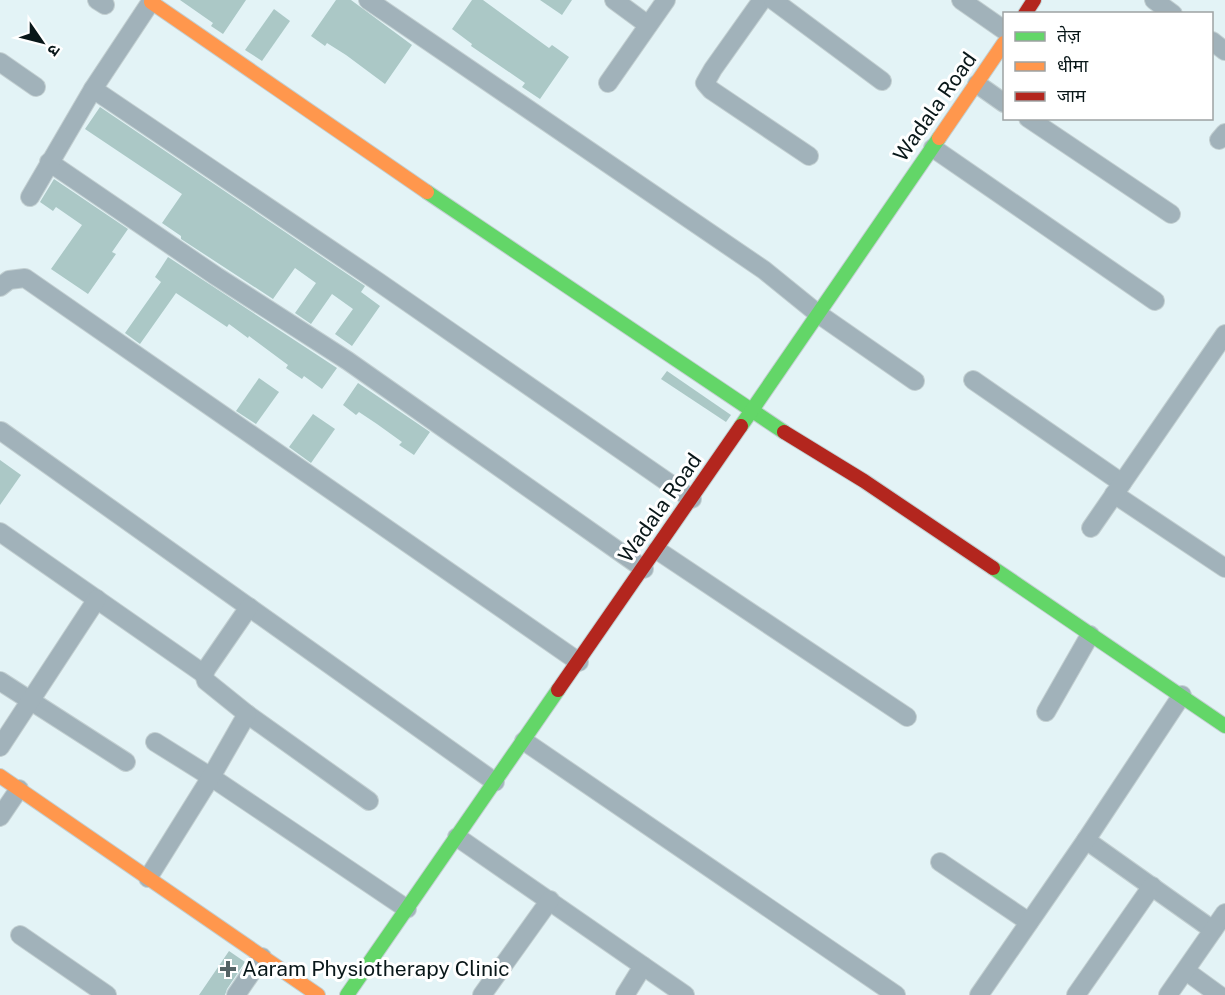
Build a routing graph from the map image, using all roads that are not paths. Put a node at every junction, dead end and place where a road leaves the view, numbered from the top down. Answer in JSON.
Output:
{"nodes":[{"id":1,"x":368,"y":0,"type":"edge"},
{"id":2,"x":614,"y":0,"type":"edge"},
{"id":3,"x":666,"y":0,"type":"edge"},
{"id":4,"x":762,"y":0,"type":"edge"},
{"id":5,"x":773,"y":0,"type":"edge"},
{"id":6,"x":961,"y":0,"type":"edge"},
{"id":7,"x":1154,"y":0,"type":"edge"},
{"id":8,"x":152,"y":1,"type":"edge"},
{"id":9,"x":1170,"y":12,"type":"edge"},
{"id":10,"x":648,"y":25,"type":"junction"},
{"id":11,"x":1003,"y":29,"type":"edge"},
{"id":12,"x":1213,"y":42,"type":"edge"},
{"id":13,"x":1003,"y":46,"type":"edge"},
{"id":14,"x":1225,"y":51,"type":"edge"},
{"id":15,"x":0,"y":62,"type":"edge"},
{"id":16,"x":882,"y":81,"type":"dead end"},
{"id":17,"x":608,"y":83,"type":"dead end"},
{"id":18,"x":976,"y":84,"type":"junction"},
{"id":19,"x":36,"y":87,"type":"dead end"},
{"id":20,"x":93,"y":89,"type":"junction"},
{"id":21,"x":1003,"y":102,"type":"edge"},
{"id":22,"x":1031,"y":120,"type":"edge"},
{"id":23,"x":933,"y":148,"type":"junction"},
{"id":24,"x":809,"y":156,"type":"dead end"},
{"id":25,"x":49,"y":162,"type":"junction"},
{"id":26,"x":30,"y":197,"type":"dead end"},
{"id":27,"x":1171,"y":214,"type":"dead end"},
{"id":28,"x":0,"y":287,"type":"edge"},
{"id":29,"x":1155,"y":301,"type":"dead end"},
{"id":30,"x":817,"y":313,"type":"junction"},
{"id":31,"x":1225,"y":334,"type":"edge"},
{"id":32,"x":973,"y":380,"type":"dead end"},
{"id":33,"x":915,"y":381,"type":"dead end"},
{"id":34,"x":752,"y":412,"type":"junction"},
{"id":35,"x":1,"y":431,"type":"edge"},
{"id":36,"x":1118,"y":489,"type":"junction"},
{"id":37,"x":692,"y":499,"type":"junction"},
{"id":38,"x":1091,"y":528,"type":"dead end"},
{"id":39,"x":0,"y":532,"type":"edge"},
{"id":40,"x":657,"y":550,"type":"junction"},
{"id":41,"x":1225,"y":568,"type":"edge"},
{"id":42,"x":644,"y":569,"type":"junction"},
{"id":43,"x":97,"y":599,"type":"junction"},
{"id":44,"x":249,"y":607,"type":"junction"},
{"id":45,"x":1090,"y":635,"type":"junction"},
{"id":46,"x":579,"y":662,"type":"junction"},
{"id":47,"x":204,"y":674,"type":"junction"},
{"id":48,"x":0,"y":681,"type":"edge"},
{"id":49,"x":1182,"y":695,"type":"junction"},
{"id":50,"x":30,"y":701,"type":"junction"},
{"id":51,"x":1046,"y":712,"type":"dead end"},
{"id":52,"x":247,"y":714,"type":"junction"},
{"id":53,"x":907,"y":717,"type":"dead end"},
{"id":54,"x":1225,"y":726,"type":"edge"},
{"id":55,"x":524,"y":741,"type":"junction"},
{"id":56,"x":155,"y":742,"type":"dead end"},
{"id":57,"x":0,"y":747,"type":"edge"},
{"id":58,"x":126,"y":762,"type":"dead end"},
{"id":59,"x":0,"y":776,"type":"edge"},
{"id":60,"x":212,"y":777,"type":"junction"},
{"id":61,"x":495,"y":782,"type":"junction"},
{"id":62,"x":19,"y":789,"type":"junction"},
{"id":63,"x":369,"y":801,"type":"dead end"},
{"id":64,"x":0,"y":817,"type":"edge"},
{"id":65,"x":457,"y":837,"type":"junction"},
{"id":66,"x":1086,"y":840,"type":"junction"},
{"id":67,"x":940,"y":862,"type":"dead end"},
{"id":68,"x":148,"y":878,"type":"junction"},
{"id":69,"x":1152,"y":886,"type":"junction"},
{"id":70,"x":550,"y":900,"type":"junction"},
{"id":71,"x":407,"y":909,"type":"junction"},
{"id":72,"x":1225,"y":913,"type":"edge"},
{"id":73,"x":1029,"y":922,"type":"junction"},
{"id":74,"x":1213,"y":930,"type":"junction"},
{"id":75,"x":20,"y":934,"type":"dead end"},
{"id":76,"x":262,"y":957,"type":"junction"},
{"id":77,"x":643,"y":966,"type":"junction"},
{"id":78,"x":1186,"y":971,"type":"junction"},
{"id":79,"x":107,"y":995,"type":"edge"},
{"id":80,"x":236,"y":995,"type":"edge"},
{"id":81,"x":318,"y":995,"type":"edge"},
{"id":82,"x":348,"y":995,"type":"edge"},
{"id":83,"x":482,"y":995,"type":"edge"},
{"id":84,"x":625,"y":995,"type":"edge"},
{"id":85,"x":685,"y":995,"type":"edge"},
{"id":86,"x":896,"y":995,"type":"edge"},
{"id":87,"x":979,"y":995,"type":"edge"},
{"id":88,"x":1076,"y":995,"type":"edge"},
{"id":89,"x":1168,"y":995,"type":"edge"},
{"id":90,"x":1219,"y":995,"type":"edge"}],
"edges":[{"from":1,"to":30,"type":"street"},
{"from":2,"to":10,"type":"street"},
{"from":3,"to":10,"type":"street"},
{"from":4,"to":24,"type":"street"},
{"from":5,"to":16,"type":"street"},
{"from":6,"to":11,"type":"street"},
{"from":7,"to":9,"type":"street"},
{"from":8,"to":20,"type":"street"},
{"from":8,"to":34,"type":"street"},
{"from":10,"to":17,"type":"street"},
{"from":12,"to":14,"type":"street"},
{"from":13,"to":18,"type":"street","name":"Wadala Road"},
{"from":15,"to":19,"type":"street"},
{"from":18,"to":21,"type":"street"},
{"from":18,"to":23,"type":"street","name":"Wadala Road"},
{"from":20,"to":25,"type":"street"},
{"from":20,"to":37,"type":"street"},
{"from":22,"to":27,"type":"street"},
{"from":23,"to":29,"type":"street"},
{"from":23,"to":30,"type":"street","name":"Wadala Road"},
{"from":25,"to":26,"type":"street"},
{"from":25,"to":42,"type":"street"},
{"from":28,"to":46,"type":"street"},
{"from":30,"to":33,"type":"street"},
{"from":30,"to":34,"type":"street","name":"Wadala Road"},
{"from":31,"to":36,"type":"street"},
{"from":32,"to":36,"type":"street"},
{"from":34,"to":37,"type":"street","name":"Wadala Road"},
{"from":34,"to":45,"type":"street"},
{"from":35,"to":44,"type":"street"},
{"from":36,"to":38,"type":"street"},
{"from":36,"to":41,"type":"street"},
{"from":37,"to":40,"type":"street","name":"Wadala Road"},
{"from":39,"to":43,"type":"street"},
{"from":40,"to":42,"type":"street","name":"Wadala Road"},
{"from":40,"to":53,"type":"street"},
{"from":42,"to":46,"type":"street","name":"Wadala Road"},
{"from":43,"to":47,"type":"street"},
{"from":43,"to":50,"type":"street"},
{"from":44,"to":47,"type":"street"},
{"from":44,"to":61,"type":"street"},
{"from":45,"to":49,"type":"street"},
{"from":45,"to":51,"type":"street"},
{"from":46,"to":55,"type":"street","name":"Wadala Road"},
{"from":47,"to":52,"type":"street"},
{"from":48,"to":50,"type":"street"},
{"from":49,"to":54,"type":"street"},
{"from":49,"to":66,"type":"street"},
{"from":50,"to":57,"type":"street"},
{"from":50,"to":58,"type":"street"},
{"from":52,"to":60,"type":"street"},
{"from":52,"to":63,"type":"street"},
{"from":55,"to":61,"type":"street","name":"Wadala Road"},
{"from":55,"to":86,"type":"street"},
{"from":56,"to":60,"type":"street"},
{"from":59,"to":62,"type":"street"},
{"from":60,"to":68,"type":"street"},
{"from":60,"to":71,"type":"street"},
{"from":61,"to":65,"type":"street","name":"Wadala Road"},
{"from":62,"to":64,"type":"street"},
{"from":62,"to":68,"type":"street"},
{"from":65,"to":70,"type":"street"},
{"from":65,"to":71,"type":"street","name":"Wadala Road"},
{"from":66,"to":69,"type":"street"},
{"from":66,"to":73,"type":"street"},
{"from":67,"to":73,"type":"street"},
{"from":68,"to":76,"type":"street"},
{"from":69,"to":74,"type":"street"},
{"from":69,"to":88,"type":"street"},
{"from":70,"to":77,"type":"street"},
{"from":70,"to":83,"type":"street"},
{"from":71,"to":82,"type":"street","name":"Wadala Road"},
{"from":72,"to":74,"type":"street"},
{"from":73,"to":87,"type":"street"},
{"from":74,"to":78,"type":"street"},
{"from":75,"to":79,"type":"street"},
{"from":76,"to":80,"type":"street"},
{"from":76,"to":81,"type":"street"},
{"from":77,"to":84,"type":"street"},
{"from":77,"to":85,"type":"street"},
{"from":78,"to":89,"type":"street"},
{"from":78,"to":90,"type":"street"}]}
